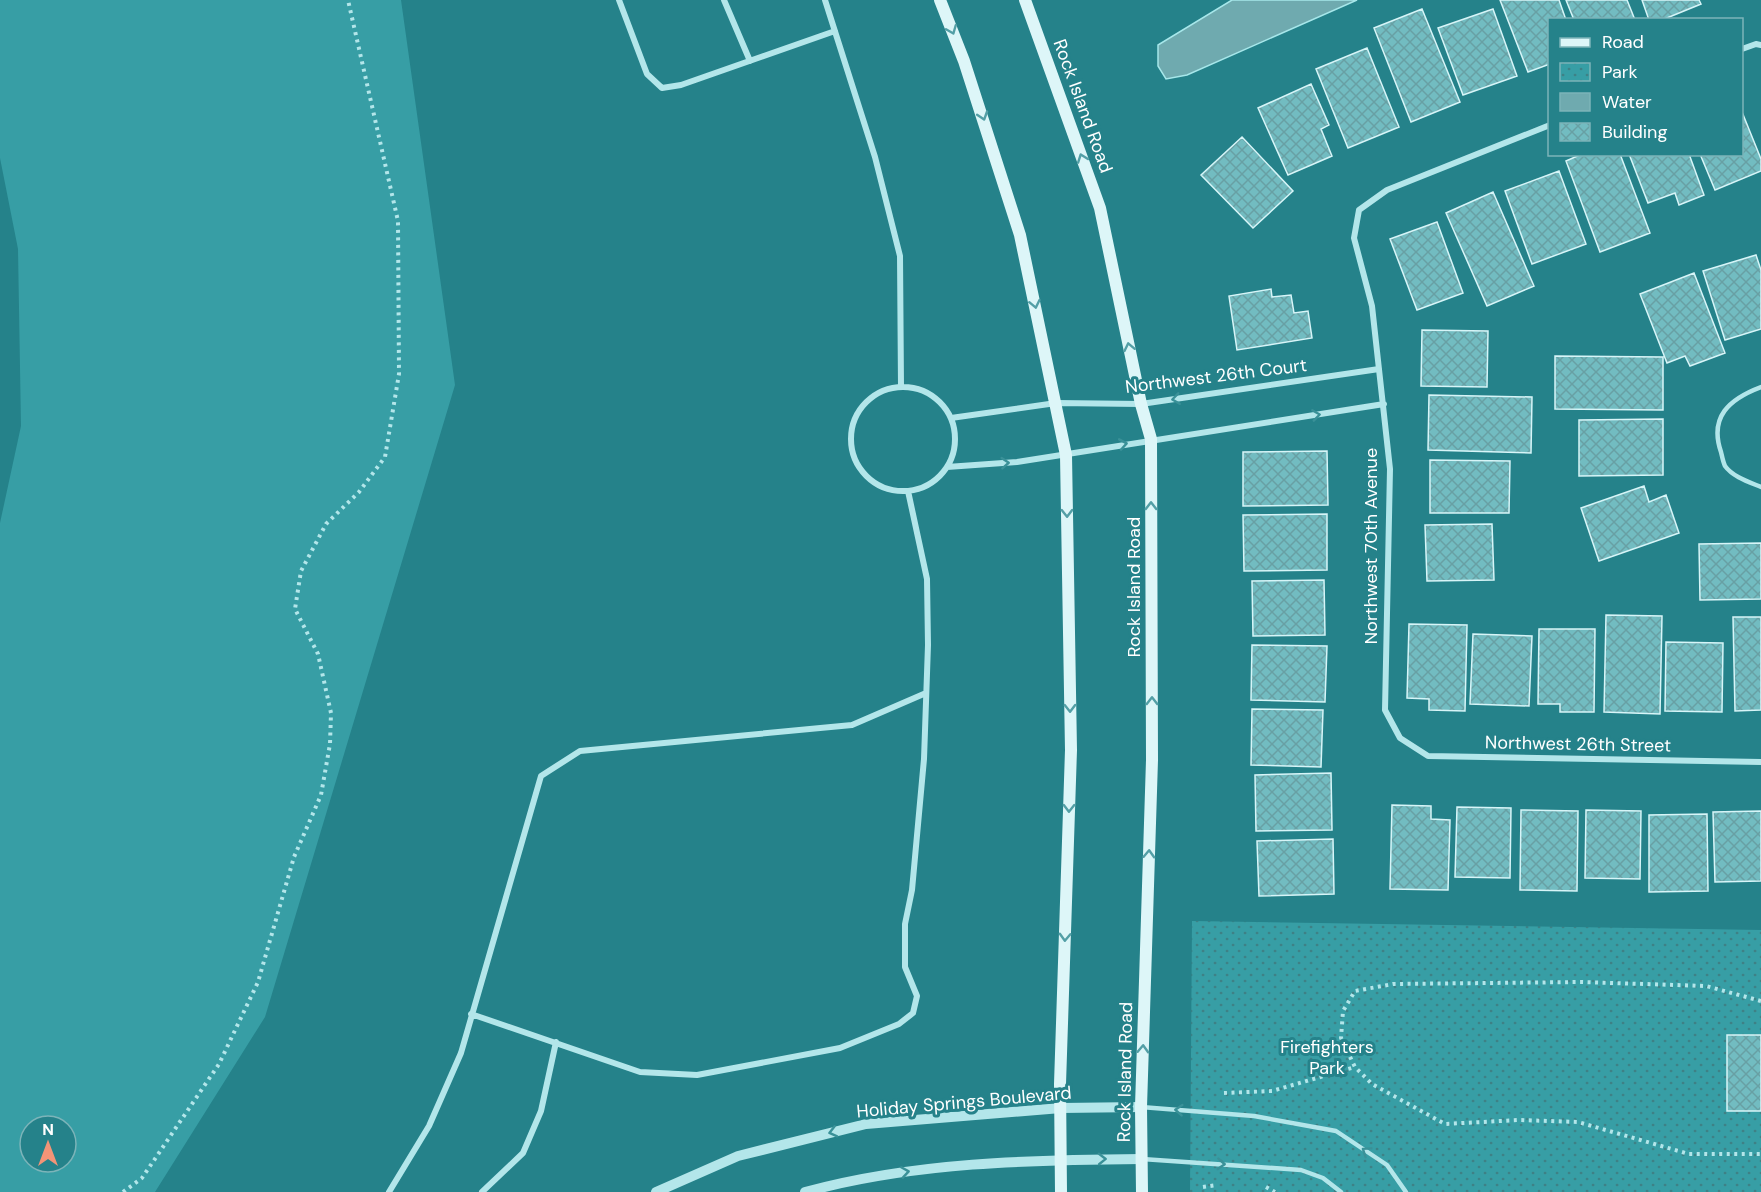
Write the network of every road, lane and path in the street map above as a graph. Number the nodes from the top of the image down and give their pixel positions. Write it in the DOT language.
graph roads {
  1 [pos="348,0"];
  2 [pos="619,0"];
  3 [pos="724,0"];
  4 [pos="825,0"];
  5 [pos="940,0"];
  6 [pos="1025,0"];
  7 [pos="835,31"];
  8 [pos="1761,45"];
  9 [pos="1743,50"];
  10 [pos="750,61"];
  11 [pos="1548,126"];
  12 [pos="1380,369"];
  13 [pos="901,387"];
  14 [pos="1761,387"];
  15 [pos="1056,403"];
  16 [pos="1141,404"];
  17 [pos="1384,404"];
  18 [pos="951,418"];
  19 [pos="1151,439"];
  20 [pos="1066,455"];
  21 [pos="947,467"];
  22 [pos="1761,487"];
  23 [pos="908,491"];
  24 [pos="926,693"];
  25 [pos="1400,738"];
  26 [pos="1761,762"];
  27 [pos="1761,1001"];
  28 [pos="471,1014"];
  29 [pos="556,1042"];
  30 [pos="1355,1066"];
  31 [pos="1218,1093"];
  32 [pos="1141,1107"];
  33 [pos="1061,1108"];
  34 [pos="1761,1154"];
  35 [pos="1142,1159"];
  36 [pos="1062,1160"];
  37 [pos="123,1192"];
  38 [pos="389,1192"];
  39 [pos="482,1192"];
  40 [pos="656,1192"];
  41 [pos="805,1192"];
  42 [pos="1061,1192"];
  43 [pos="1142,1192"];
  44 [pos="1341,1192"];
  45 [pos="1406,1192"];
  1 -- 37 [label="path"];
  2 -- 10 [label="street"];
  3 -- 10 [label="street"];
  4 -- 7 [label="street"];
  5 -- 15 [label="main road, one-way"];
  16 -- 6 [label="main road, Rock Island Road, one-way"];
  7 -- 10 [label="street"];
  7 -- 13 [label="street"];
  8 -- 9 [label="street"];
  11 -- 12 [label="street, Northwest 70th Avenue"];
  12 -- 16 [label="street, Northwest 26th Court, one-way"];
  12 -- 17 [label="street, Northwest 70th Avenue"];
  13 -- 18 [label="street"];
  13 -- 23 [label="street"];
  14 -- 22 [label="lane"];
  15 -- 16 [label="street, Northwest 26th Court"];
  15 -- 18 [label="street, Northwest 26th Court"];
  15 -- 20 [label="main road"];
  16 -- 19 [label="main road, Rock Island Road"];
  19 -- 17 [label="street, one-way"];
  17 -- 25 [label="street, Northwest 70th Avenue"];
  18 -- 21 [label="street"];
  20 -- 19 [label="street, one-way"];
  32 -- 19 [label="main road, Rock Island Road, one-way"];
  21 -- 20 [label="street, one-way"];
  20 -- 33 [label="main road, one-way"];
  21 -- 23 [label="street"];
  23 -- 24 [label="street"];
  24 -- 28 [label="street"];
  24 -- 29 [label="street"];
  25 -- 26 [label="street, Northwest 26th Street"];
  27 -- 30 [label="path"];
  28 -- 29 [label="street"];
  28 -- 38 [label="street"];
  29 -- 39 [label="street"];
  30 -- 31 [label="path"];
  30 -- 34 [label="path"];
  32 -- 33 [label="street, Holiday Springs Boulevard"];
  32 -- 35 [label="main road, Rock Island Road"];
  45 -- 32 [label="lane, one-way"];
  33 -- 36 [label="main road"];
  33 -- 40 [label="street, Holiday Springs Boulevard, one-way"];
  36 -- 35 [label="street, one-way"];
  35 -- 43 [label="main road, Rock Island Road"];
  35 -- 44 [label="lane, one-way"];
  41 -- 36 [label="street, one-way"];
  36 -- 42 [label="main road"];
}
